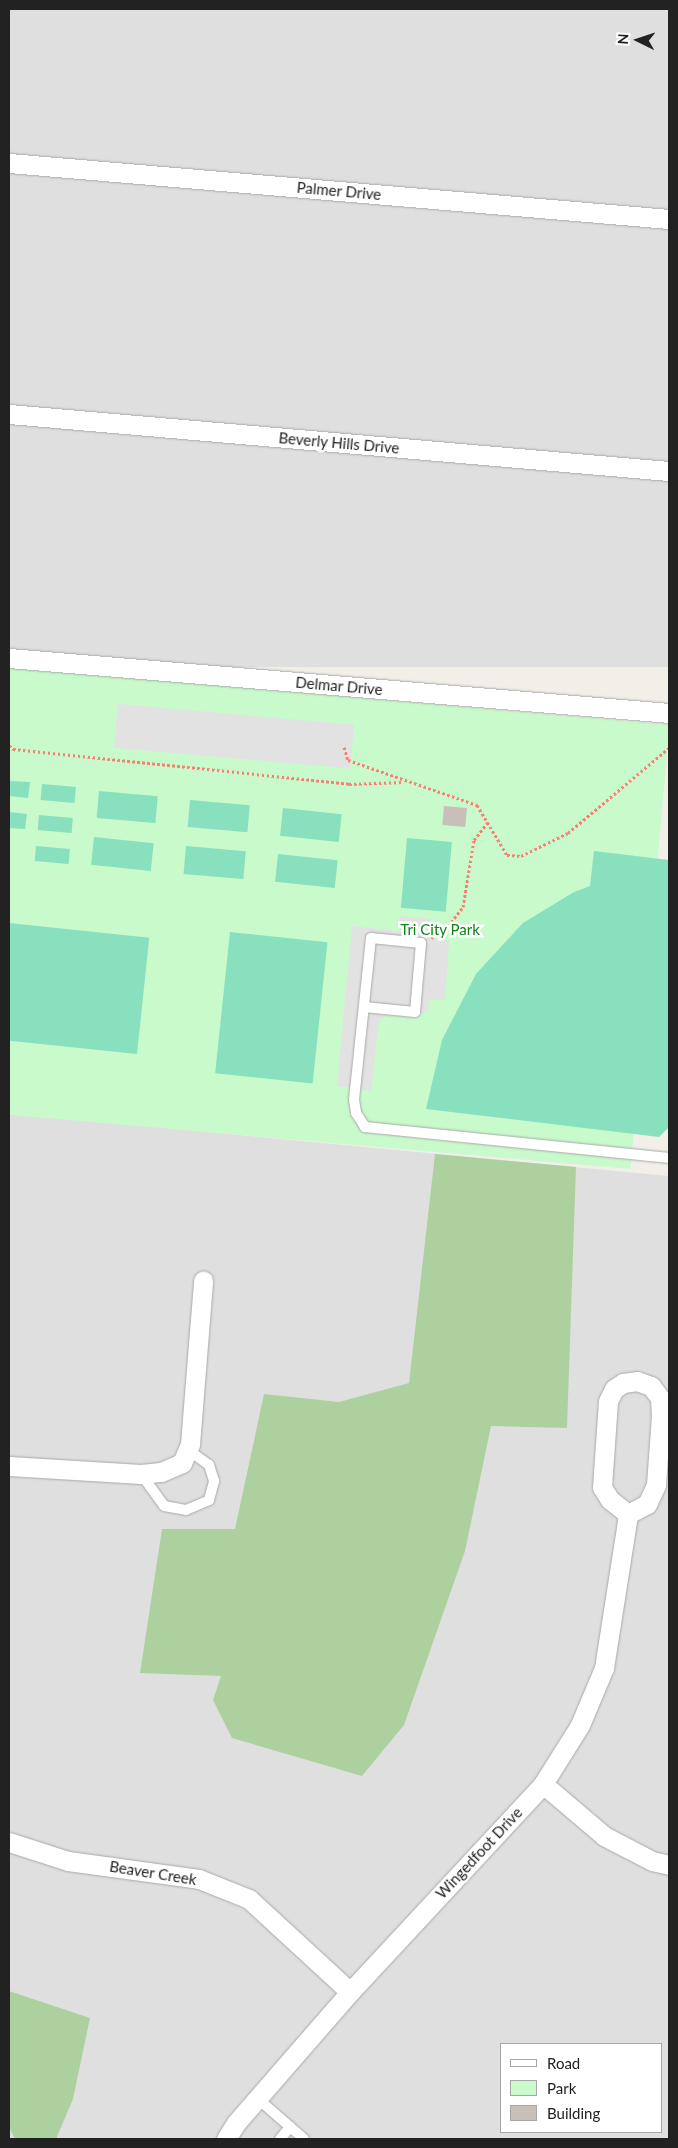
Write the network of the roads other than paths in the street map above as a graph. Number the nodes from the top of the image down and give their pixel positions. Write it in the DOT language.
graph roads {
  1 [pos="9,163"];
  2 [pos="669,219"];
  3 [pos="9,414"];
  4 [pos="669,471"];
  5 [pos="9,658"];
  6 [pos="669,714"];
  7 [pos="364,1007"];
  8 [pos="669,1158"];
  9 [pos="203,1281"];
  10 [pos="188,1450"];
  11 [pos="9,1466"];
  12 [pos="141,1474"];
  13 [pos="628,1514"];
  14 [pos="543,1784"];
  15 [pos="9,1842"];
  16 [pos="669,1866"];
  17 [pos="350,1992"];
  18 [pos="257,2098"];
  19 [pos="290,2126"];
  20 [pos="226,2139"];
  21 [pos="280,2139"];
  22 [pos="304,2139"];
  1 -- 2 [label="street, Palmer Drive"];
  3 -- 4 [label="street, Beverly Hills Drive"];
  5 -- 6 [label="street, Delmar Drive"];
  7 -- 7 [label="lane"];
  7 -- 8 [label="lane"];
  9 -- 10 [label="street"];
  10 -- 12 [label="street"];
  10 -- 12 [label="lane"];
  11 -- 12 [label="street"];
  13 -- 13 [label="street"];
  13 -- 14 [label="street, Wingedfoot Drive"];
  14 -- 16 [label="street"];
  14 -- 17 [label="street, Wingedfoot Drive"];
  15 -- 17 [label="street, Beaver Creek"];
  17 -- 18 [label="street, Wingedfoot Drive"];
  18 -- 19 [label="lane"];
  18 -- 20 [label="street, Wingedfoot Drive"];
  19 -- 21 [label="lane"];
  19 -- 22 [label="lane"];
}
